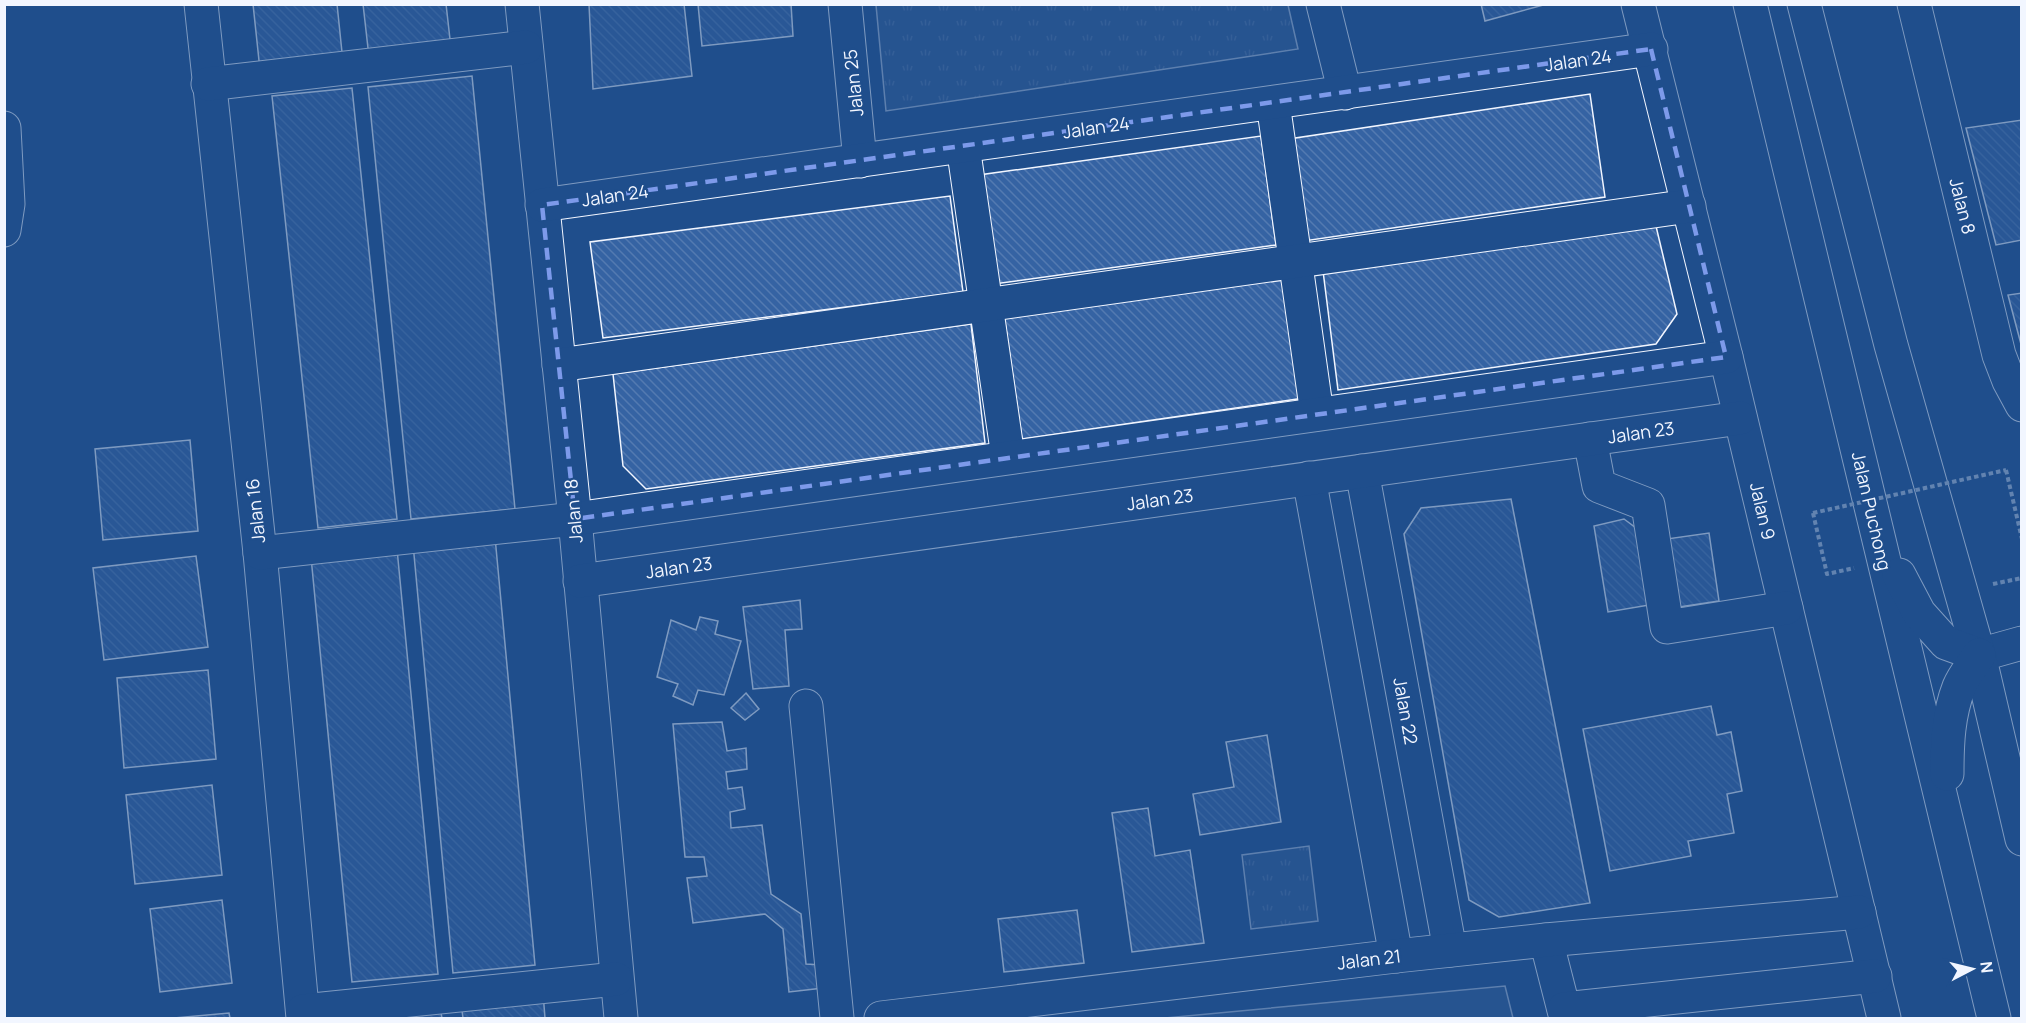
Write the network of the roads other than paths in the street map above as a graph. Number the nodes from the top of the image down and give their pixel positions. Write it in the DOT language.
graph roads {
  1 [pos="201,4"];
  2 [pos="522,4"];
  3 [pos="845,4"];
  4 [pos="1323,4"];
  5 [pos="1638,4"];
  6 [pos="1750,4"];
  7 [pos="1804,4"];
  8 [pos="1914,4"];
  9 [pos="526,46"];
  10 [pos="1650,49"];
  11 [pos="208,84"];
  12 [pos="1345,93"];
  13 [pos="1273,102"];
  14 [pos="4,128"];
  15 [pos="963,146"];
  16 [pos="860,161"];
  17 [pos="542,206"];
  18 [pos="1689,206"];
  19 [pos="4,230"];
  20 [pos="1296,261"];
  21 [pos="986,305"];
  22 [pos="1726,357"];
  23 [pos="559,365"];
  24 [pos="2022,405"];
  25 [pos="1317,414"];
  26 [pos="1740,418"];
  27 [pos="1590,439"];
  28 [pos="1008,458"];
  29 [pos="1362,471"];
  30 [pos="1309,478"];
  31 [pos="574,519"];
  32 [pos="1882,551"];
  33 [pos="260,553"];
  34 [pos="579,581"];
  35 [pos="1786,608"];
  36 [pos="2018,646"];
  37 [pos="1979,655"];
  38 [pos="806,706"];
  39 [pos="1948,824"];
  40 [pos="2022,839"];
  41 [pos="1859,912"];
  42 [pos="1546,940"];
  43 [pos="1450,950"];
  44 [pos="1396,956"];
  45 [pos="1875,976"];
  46 [pos="616,979"];
  47 [pos="1565,1014"];
  48 [pos="303,1015"];
  49 [pos="945,1015"];
  50 [pos="621,1018"];
  51 [pos="837,1018"];
  52 [pos="881,1018"];
  53 [pos="1884,1018"];
  54 [pos="1994,1018"];
  1 -- 11 [label="street, Jalan 16"];
  2 -- 9 [label="street, Jalan 18"];
  3 -- 16 [label="street, Jalan 25"];
  4 -- 12 [label="street"];
  5 -- 10 [label="street, Jalan 9"];
  6 -- 32 [label="street, Jalan Puchong"];
  7 -- 37 [label="street"];
  8 -- 24 [label="street, Jalan 8"];
  9 -- 11 [label="street"];
  9 -- 17 [label="street, Jalan 18"];
  10 -- 12 [label="street, Jalan 24"];
  10 -- 18 [label="street, Jalan 9"];
  11 -- 33 [label="street, Jalan 16"];
  12 -- 13 [label="street, Jalan 24"];
  13 -- 15 [label="street, Jalan 24"];
  13 -- 20 [label="street"];
  14 -- 19 [label="street"];
  15 -- 16 [label="street, Jalan 24"];
  15 -- 21 [label="street"];
  16 -- 17 [label="street, Jalan 24"];
  17 -- 23 [label="street, Jalan 18"];
  18 -- 20 [label="street"];
  18 -- 22 [label="street, Jalan 9"];
  20 -- 21 [label="street"];
  20 -- 25 [label="street"];
  21 -- 23 [label="street"];
  21 -- 28 [label="street"];
  22 -- 25 [label="street"];
  22 -- 26 [label="street, Jalan 9"];
  23 -- 31 [label="street, Jalan 18"];
  25 -- 28 [label="street"];
  26 -- 27 [label="street, Jalan 23"];
  26 -- 35 [label="street, Jalan 9"];
  27 -- 29 [label="street, Jalan 23"];
  27 -- 35 [label="street"];
  28 -- 31 [label="street"];
  29 -- 30 [label="street, Jalan 23"];
  29 -- 43 [label="street, Jalan 22"];
  30 -- 34 [label="street, Jalan 23"];
  30 -- 44 [label="street"];
  31 -- 33 [label="street"];
  31 -- 34 [label="street, Jalan 18"];
  32 -- 37 [label="street"];
  32 -- 39 [label="street, Jalan Puchong"];
  33 -- 48 [label="street, Jalan 16"];
  34 -- 46 [label="street, Jalan 18"];
  35 -- 41 [label="street, Jalan 9"];
  36 -- 37 [label="street"];
  37 -- 39 [label="street"];
  37 -- 40 [label="street"];
  38 -- 51 [label="street"];
  39 -- 54 [label="street, Jalan Puchong"];
  41 -- 42 [label="street, Jalan 21"];
  41 -- 45 [label="street, Jalan 9"];
  42 -- 43 [label="street, Jalan 21"];
  42 -- 47 [label="street"];
  43 -- 44 [label="street, Jalan 21"];
  44 -- 49 [label="street, Jalan 21"];
  45 -- 47 [label="street"];
  45 -- 53 [label="street, Jalan 9"];
  46 -- 48 [label="street"];
  46 -- 50 [label="street, Jalan 18"];
  49 -- 52 [label="street, Jalan 21"];
}
